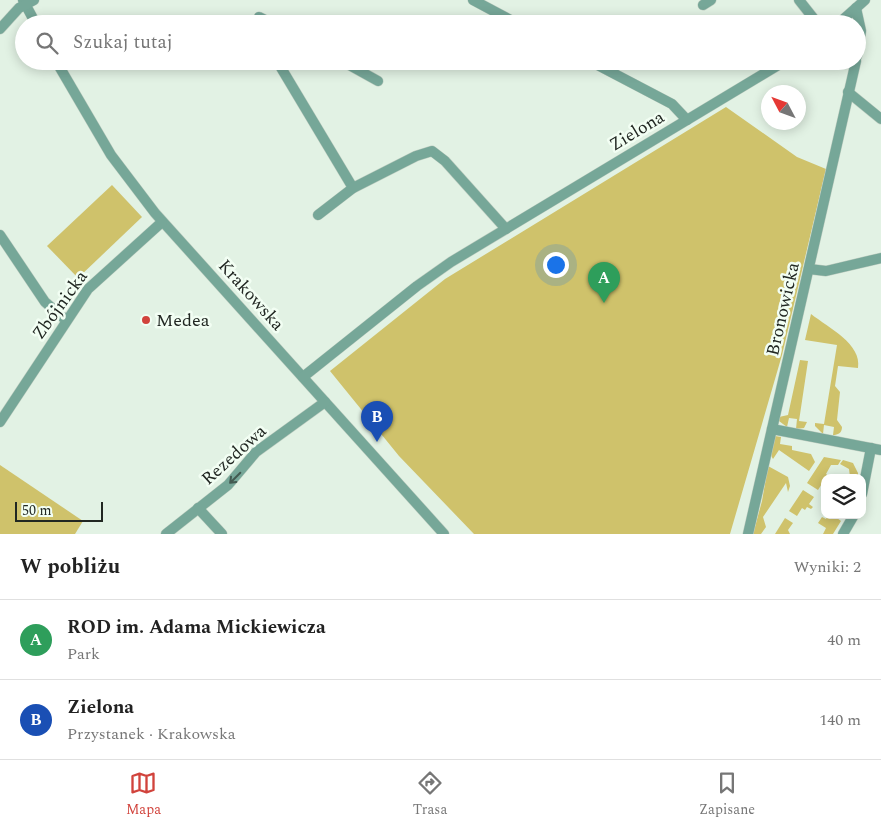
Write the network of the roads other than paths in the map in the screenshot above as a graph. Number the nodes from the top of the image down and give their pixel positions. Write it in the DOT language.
graph roads {
  1 [pos="473,0"];
  2 [pos="799,0"];
  3 [pos="865,0"];
  4 [pos="28,1"];
  5 [pos="856,8"];
  6 [pos="33,15"];
  7 [pos="501,15"];
  8 [pos="811,15"];
  9 [pos="848,15"];
  10 [pos="858,15"];
  11 [pos="0,29"];
  12 [pos="61,70"];
  13 [pos="283,70"];
  14 [pos="359,70"];
  15 [pos="607,70"];
  16 [pos="770,70"];
  17 [pos="854,70"];
  18 [pos="378,80"];
  19 [pos="848,92"];
  20 [pos="881,119"];
  21 [pos="687,120"];
  22 [pos="353,188"];
  23 [pos="318,215"];
  24 [pos="162,222"];
  25 [pos="506,229"];
  26 [pos="0,235"];
  27 [pos="881,258"];
  28 [pos="809,269"];
  29 [pos="66,320"];
  30 [pos="303,377"];
  31 [pos="325,402"];
  32 [pos="0,422"];
  33 [pos="772,428"];
  34 [pos="876,449"];
  35 [pos="866,481"];
  36 [pos="198,508"];
  37 [pos="852,519"];
  38 [pos="166,534"];
  39 [pos="222,534"];
  40 [pos="444,534"];
  41 [pos="748,534"];
  42 [pos="843,534"];
  1 -- 7 [label="street"];
  2 -- 8 [label="street"];
  3 -- 5 [label="street"];
  4 -- 6 [label="street"];
  4 -- 11 [label="street"];
  5 -- 9 [label="street"];
  5 -- 10 [label="street"];
  12 -- 24 [label="street, Krakowska"];
  13 -- 22 [label="street"];
  14 -- 18 [label="street"];
  15 -- 21 [label="street"];
  16 -- 21 [label="street, Zielona"];
  17 -- 19 [label="street, Bronowicka"];
  19 -- 20 [label="street"];
  19 -- 28 [label="street, Bronowicka"];
  21 -- 25 [label="street, Zielona"];
  22 -- 23 [label="street"];
  22 -- 25 [label="street"];
  24 -- 29 [label="street, Zbójnicka"];
  24 -- 30 [label="street, Krakowska"];
  25 -- 30 [label="street, Zielona"];
  26 -- 29 [label="street"];
  27 -- 28 [label="street"];
  28 -- 33 [label="street, Bronowicka"];
  29 -- 32 [label="street, Zbójnicka"];
  30 -- 31 [label="street, Krakowska"];
  31 -- 36 [label="street, Rezedowa, one-way"];
  31 -- 40 [label="street, Krakowska"];
  33 -- 34 [label="street"];
  33 -- 41 [label="street, Bronowicka"];
  34 -- 35 [label="street"];
  36 -- 38 [label="street, Rezedowa"];
  36 -- 39 [label="street"];
  37 -- 42 [label="street"];
}
